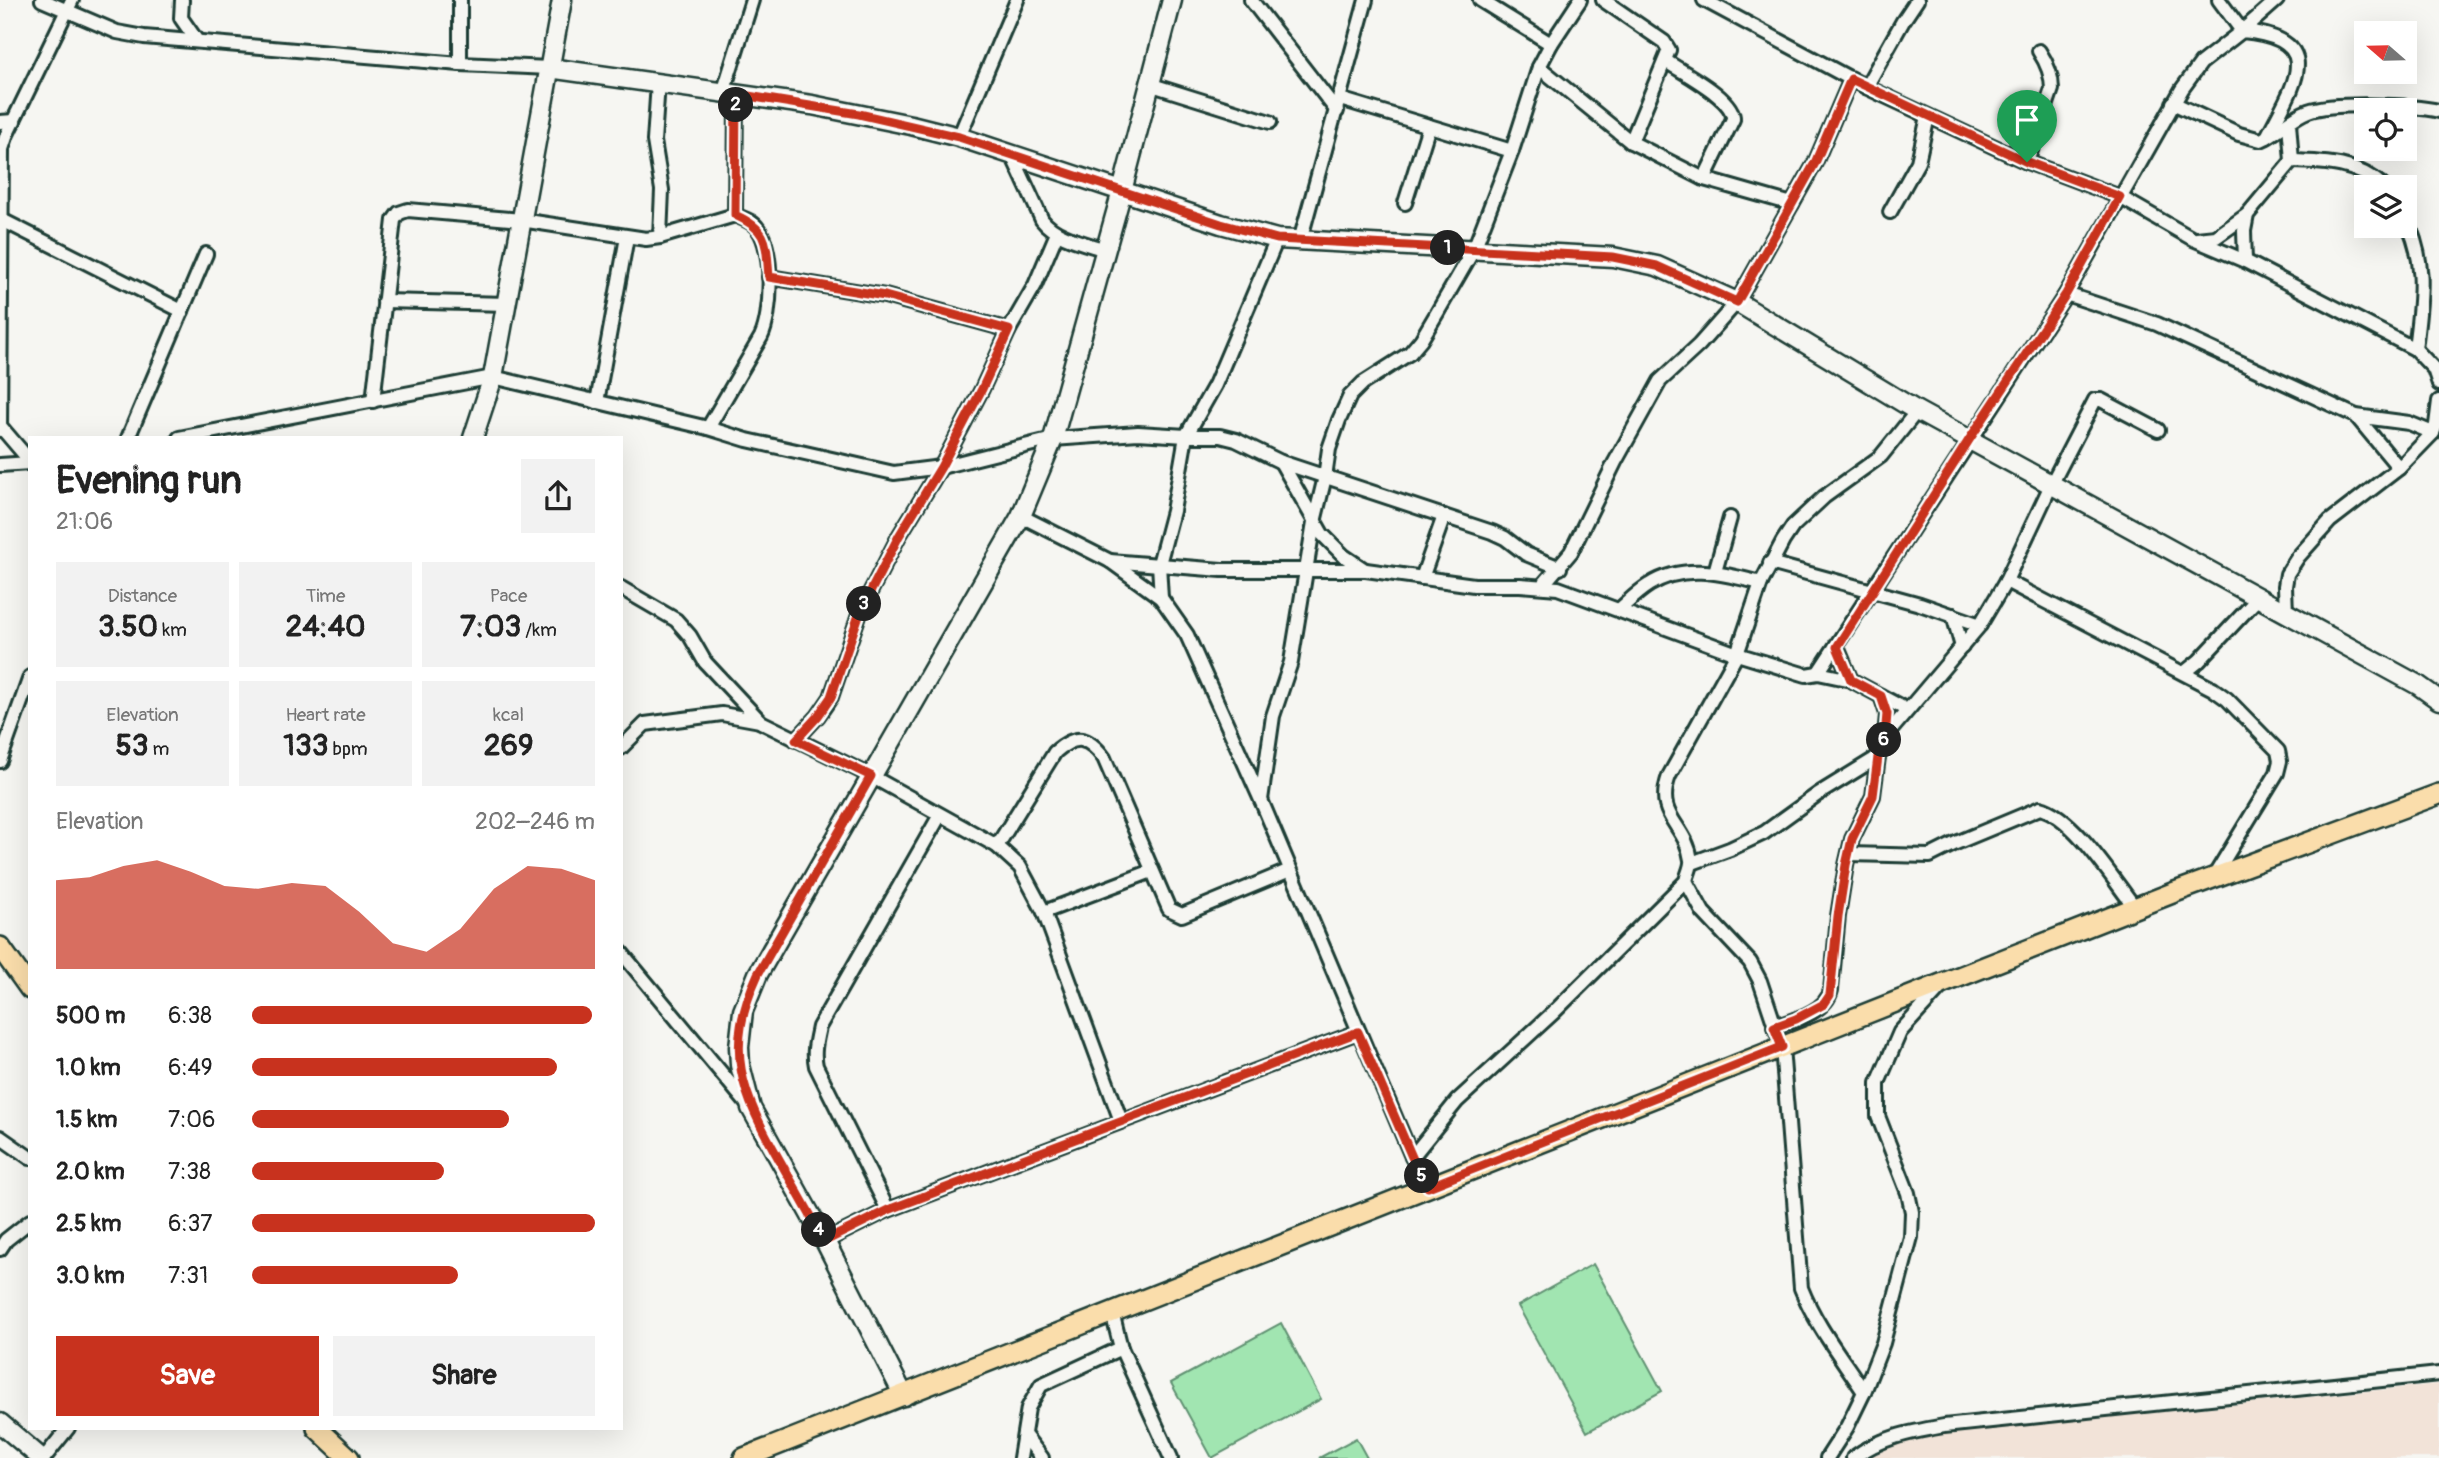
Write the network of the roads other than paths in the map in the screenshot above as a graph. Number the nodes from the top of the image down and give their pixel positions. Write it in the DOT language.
graph roads {
  1 [pos="42,0"];
  2 [pos="182,0"];
  3 [pos="460,0"];
  4 [pos="562,0"];
  5 [pos="1017,0"];
  6 [pos="1172,0"];
  7 [pos="1251,0"];
  8 [pos="1366,0"];
  9 [pos="1480,0"];
  10 [pos="1580,0"];
  11 [pos="1603,0"];
  12 [pos="1704,0"];
  13 [pos="1917,0"];
  14 [pos="2219,0"];
  15 [pos="2277,0"];
  16 [pos="751,1"];
  17 [pos="70,5"];
  18 [pos="2242,31"];
  19 [pos="197,41"];
  20 [pos="1551,44"];
  21 [pos="2039,51"];
  22 [pos="1666,61"];
  23 [pos="460,64"];
  24 [pos="1539,67"];
  25 [pos="549,68"];
  26 [pos="1851,79"];
  27 [pos="658,83"];
  28 [pos="1149,84"];
  29 [pos="1866,87"];
  30 [pos="730,93"];
  31 [pos="2174,103"];
  32 [pos="1339,105"];
  33 [pos="2439,111"];
  34 [pos="1928,116"];
  35 [pos="14,121"];
  36 [pos="0,122"];
  37 [pos="1270,122"];
  38 [pos="2289,123"];
  39 [pos="1429,126"];
  40 [pos="959,137"];
  41 [pos="2267,137"];
  42 [pos="1631,142"];
  43 [pos="1512,151"];
  44 [pos="1012,155"];
  45 [pos="2292,161"];
  46 [pos="2027,162"];
  47 [pos="2370,175"];
  48 [pos="1703,179"];
  49 [pos="1122,191"];
  50 [pos="2120,197"];
  51 [pos="1405,203"];
  52 [pos="1792,204"];
  53 [pos="1890,212"];
  54 [pos="735,215"];
  55 [pos="2247,215"];
  56 [pos="2,220"];
  57 [pos="521,220"];
  58 [pos="1057,233"];
  59 [pos="627,237"];
  60 [pos="660,237"];
  61 [pos="2415,238"];
  62 [pos="1277,239"];
  63 [pos="2193,239"];
  64 [pos="1300,241"];
  65 [pos="1474,249"];
  66 [pos="1106,250"];
  67 [pos="206,254"];
  68 [pos="2245,261"];
  69 [pos="769,277"];
  70 [pos="2066,294"];
  71 [pos="384,301"];
  72 [pos="1737,302"];
  73 [pos="508,304"];
  74 [pos="181,311"];
  75 [pos="1009,330"];
  76 [pos="2415,349"];
  77 [pos="493,377"];
  78 [pos="2439,384"];
  79 [pos="373,401"];
  80 [pos="2439,401"];
  81 [pos="597,402"];
  82 [pos="1917,411"];
  83 [pos="2356,416"];
  84 [pos="708,428"];
  85 [pos="2436,428"];
  86 [pos="1,429"];
  87 [pos="2158,430"];
  88 [pos="129,436"];
  89 [pos="189,436"];
  90 [pos="474,436"];
  91 [pos="1186,436"];
  92 [pos="1053,439"];
  93 [pos="1969,440"];
  94 [pos="28,460"];
  95 [pos="28,462"];
  96 [pos="1281,462"];
  97 [pos="0,465"];
  98 [pos="941,467"];
  99 [pos="2399,468"];
  100 [pos="1325,477"];
  101 [pos="2051,485"];
  102 [pos="1021,516"];
  103 [pos="1444,516"];
  104 [pos="1730,518"];
  105 [pos="1314,522"];
  106 [pos="1110,561"];
  107 [pos="1770,563"];
  108 [pos="1159,564"];
  109 [pos="1560,568"];
  110 [pos="1366,570"];
  111 [pos="1304,571"];
  112 [pos="1715,572"];
  113 [pos="1422,578"];
  114 [pos="2006,581"];
  115 [pos="1761,583"];
  116 [pos="1542,586"];
  117 [pos="623,589"];
  118 [pos="1872,590"];
  119 [pos="1161,598"];
  120 [pos="2258,598"];
  121 [pos="1620,609"];
  122 [pos="2286,613"];
  123 [pos="1953,615"];
  124 [pos="1980,625"];
  125 [pos="1837,647"];
  126 [pos="1962,647"];
  127 [pos="1737,654"];
  128 [pos="1818,673"];
  129 [pos="2184,673"];
  130 [pos="1851,680"];
  131 [pos="28,683"];
  132 [pos="1881,696"];
  133 [pos="2439,700"];
  134 [pos="1907,710"];
  135 [pos="761,722"];
  136 [pos="1885,737"];
  137 [pos="796,740"];
  138 [pos="623,746"];
  139 [pos="1878,757"];
  140 [pos="0,761"];
  141 [pos="871,776"];
  142 [pos="2439,794"];
  143 [pos="1261,800"];
  144 [pos="940,815"];
  145 [pos="996,846"];
  146 [pos="1849,854"];
  147 [pos="1692,863"];
  148 [pos="1290,870"];
  149 [pos="1152,871"];
  150 [pos="2213,878"];
  151 [pos="1686,881"];
  152 [pos="2136,909"];
  153 [pos="1044,912"];
  154 [pos="0,947"];
  155 [pos="623,954"];
  156 [pos="1946,982"];
  157 [pos="28,986"];
  158 [pos="1774,1027"];
  159 [pos="1358,1032"];
  160 [pos="1782,1047"];
  161 [pos="751,1108"];
  162 [pos="1121,1121"];
  163 [pos="0,1137"];
  164 [pos="28,1154"];
  165 [pos="1412,1157"];
  166 [pos="1428,1187"];
  167 [pos="888,1210"];
  168 [pos="28,1222"];
  169 [pos="825,1241"];
  170 [pos="2,1242"];
  171 [pos="1112,1312"];
  172 [pos="1121,1348"];
  173 [pos="2439,1374"];
  174 [pos="1864,1392"];
  175 [pos="904,1396"];
  176 [pos="0,1423"];
  177 [pos="66,1430"];
  178 [pos="319,1430"];
  179 [pos="1025,1436"];
  180 [pos="43,1458"];
  181 [pos="349,1458"];
  182 [pos="744,1458"];
  183 [pos="1020,1458"];
  184 [pos="1042,1458"];
  185 [pos="1171,1458"];
  186 [pos="1827,1458"];
  187 [pos="1853,1458"];
  1 -- 17 [label="street"];
  2 -- 19 [label="street"];
  3 -- 23 [label="street"];
  4 -- 25 [label="street"];
  5 -- 40 [label="street"];
  6 -- 28 [label="street"];
  7 -- 32 [label="street"];
  8 -- 32 [label="street"];
  9 -- 20 [label="street"];
  10 -- 20 [label="street"];
  11 -- 22 [label="street"];
  12 -- 26 [label="street"];
  13 -- 29 [label="street"];
  14 -- 18 [label="street"];
  15 -- 18 [label="street"];
  16 -- 30 [label="street"];
  17 -- 19 [label="street"];
  17 -- 35 [label="street"];
  18 -- 31 [label="street"];
  18 -- 41 [label="street"];
  19 -- 23 [label="street"];
  20 -- 24 [label="street"];
  21 -- 46 [label="street"];
  22 -- 42 [label="street"];
  22 -- 48 [label="street"];
  23 -- 25 [label="street"];
  24 -- 42 [label="street"];
  24 -- 43 [label="street"];
  25 -- 27 [label="street"];
  25 -- 57 [label="street"];
  26 -- 29 [label="street"];
  26 -- 52 [label="street"];
  27 -- 30 [label="street"];
  27 -- 60 [label="street"];
  28 -- 37 [label="street"];
  28 -- 49 [label="street"];
  29 -- 34 [label="street"];
  30 -- 40 [label="street"];
  30 -- 54 [label="street"];
  31 -- 41 [label="street"];
  31 -- 50 [label="street"];
  32 -- 39 [label="street"];
  32 -- 64 [label="street"];
  33 -- 38 [label="street"];
  34 -- 46 [label="street"];
  34 -- 53 [label="street"];
  35 -- 36 [label="street"];
  35 -- 56 [label="street"];
  38 -- 41 [label="street"];
  38 -- 45 [label="street"];
  39 -- 43 [label="street"];
  39 -- 51 [label="street"];
  40 -- 44 [label="street"];
  42 -- 48 [label="street"];
  43 -- 65 [label="street"];
  44 -- 49 [label="street"];
  44 -- 58 [label="street"];
  45 -- 47 [label="street"];
  45 -- 55 [label="street"];
  46 -- 50 [label="street"];
  48 -- 52 [label="street"];
  49 -- 62 [label="street"];
  49 -- 66 [label="street"];
  50 -- 63 [label="street"];
  50 -- 70 [label="street"];
  52 -- 72 [label="street"];
  54 -- 60 [label="street"];
  54 -- 69 [label="street"];
  55 -- 63 [label="street"];
  55 -- 68 [label="street"];
  56 -- 74 [label="street"];
  56 -- 86 [label="street"];
  57 -- 59 [label="street"];
  57 -- 71 [label="street"];
  57 -- 73 [label="street"];
  58 -- 66 [label="street"];
  58 -- 75 [label="street"];
  59 -- 60 [label="street"];
  59 -- 81 [label="street"];
  61 -- 76 [label="street"];
  62 -- 64 [label="street"];
  62 -- 91 [label="street"];
  63 -- 68 [label="street"];
  64 -- 65 [label="street"];
  65 -- 72 [label="street"];
  65 -- 100 [label="street"];
  66 -- 92 [label="street"];
  67 -- 74 [label="street"];
  68 -- 76 [label="street"];
  69 -- 75 [label="street"];
  69 -- 84 [label="street"];
  70 -- 83 [label="street"];
  70 -- 93 [label="street"];
  71 -- 73 [label="street"];
  71 -- 79 [label="street"];
  72 -- 82 [label="street"];
  72 -- 109 [label="street"];
  73 -- 77 [label="street"];
  74 -- 88 [label="street"];
  75 -- 98 [label="street"];
  76 -- 78 [label="street"];
  77 -- 79 [label="street"];
  77 -- 81 [label="street"];
  77 -- 90 [label="street"];
  79 -- 89 [label="street"];
  80 -- 85 [label="street"];
  81 -- 84 [label="street"];
  82 -- 93 [label="street"];
  82 -- 107 [label="street"];
  83 -- 85 [label="street"];
  83 -- 99 [label="street"];
  84 -- 98 [label="street"];
  85 -- 99 [label="street"];
  86 -- 94 [label="street"];
  87 -- 101 [label="street"];
  91 -- 92 [label="street"];
  91 -- 96 [label="street"];
  91 -- 108 [label="street"];
  92 -- 98 [label="street"];
  92 -- 102 [label="street"];
  93 -- 101 [label="street"];
  93 -- 118 [label="street"];
  95 -- 97 [label="street"];
  96 -- 100 [label="street"];
  96 -- 105 [label="street"];
  98 -- 137 [label="street"];
  99 -- 122 [label="street"];
  100 -- 103 [label="street"];
  100 -- 105 [label="street"];
  101 -- 114 [label="street"];
  101 -- 120 [label="street"];
  102 -- 106 [label="street"];
  102 -- 141 [label="street"];
  103 -- 109 [label="street"];
  103 -- 113 [label="street"];
  104 -- 112 [label="street"];
  105 -- 110 [label="street"];
  105 -- 111 [label="street"];
  106 -- 108 [label="street"];
  106 -- 119 [label="street"];
  107 -- 115 [label="street"];
  107 -- 118 [label="street"];
  108 -- 111 [label="street"];
  108 -- 119 [label="street"];
  109 -- 116 [label="street"];
  110 -- 111 [label="street"];
  110 -- 113 [label="street"];
  111 -- 143 [label="street"];
  112 -- 115 [label="street"];
  112 -- 121 [label="street"];
  113 -- 116 [label="street"];
  114 -- 124 [label="street"];
  114 -- 129 [label="street"];
  115 -- 127 [label="street"];
  116 -- 121 [label="street"];
  117 -- 135 [label="street"];
  118 -- 123 [label="street"];
  118 -- 125 [label="street"];
  119 -- 143 [label="street"];
  120 -- 122 [label="street"];
  120 -- 129 [label="street"];
  121 -- 127 [label="street"];
  122 -- 133 [label="street"];
  123 -- 124 [label="street"];
  123 -- 126 [label="street"];
  124 -- 126 [label="street"];
  125 -- 128 [label="street"];
  125 -- 130 [label="street"];
  126 -- 134 [label="street"];
  127 -- 128 [label="street"];
  127 -- 147 [label="street"];
  128 -- 130 [label="street"];
  129 -- 150 [label="street"];
  130 -- 132 [label="street"];
  131 -- 140 [label="street"];
  132 -- 134 [label="street"];
  132 -- 136 [label="street"];
  134 -- 136 [label="street"];
  135 -- 137 [label="street"];
  135 -- 138 [label="street"];
  136 -- 139 [label="street"];
  137 -- 141 [label="street"];
  139 -- 146 [label="street"];
  139 -- 147 [label="street"];
  141 -- 144 [label="street"];
  141 -- 161 [label="street"];
  142 -- 150 [label="main road"];
  143 -- 148 [label="street"];
  144 -- 145 [label="street"];
  144 -- 167 [label="street"];
  145 -- 149 [label="street"];
  145 -- 153 [label="street"];
  146 -- 152 [label="street"];
  146 -- 158 [label="street"];
  147 -- 151 [label="street"];
  148 -- 149 [label="street"];
  148 -- 159 [label="street"];
  149 -- 153 [label="street"];
  150 -- 152 [label="main road"];
  151 -- 158 [label="street"];
  151 -- 165 [label="street"];
  152 -- 156 [label="main road"];
  153 -- 162 [label="street"];
  154 -- 157 [label="main road"];
  155 -- 161 [label="street"];
  156 -- 160 [label="main road"];
  156 -- 174 [label="street"];
  158 -- 160 [label="street"];
  159 -- 162 [label="street"];
  159 -- 165 [label="street"];
  160 -- 166 [label="main road"];
  160 -- 174 [label="street"];
  161 -- 169 [label="street"];
  162 -- 167 [label="street"];
  163 -- 164 [label="street"];
  165 -- 166 [label="street"];
  166 -- 171 [label="main road"];
  167 -- 169 [label="street"];
  168 -- 170 [label="street"];
  169 -- 175 [label="street"];
  171 -- 172 [label="street"];
  171 -- 175 [label="main road"];
  172 -- 179 [label="street"];
  172 -- 185 [label="street"];
  173 -- 187 [label="street"];
  174 -- 186 [label="street"];
  175 -- 182 [label="main road"];
  176 -- 180 [label="street"];
  177 -- 180 [label="street"];
  178 -- 181 [label="main road"];
  179 -- 183 [label="street"];
  179 -- 184 [label="street"];
}
